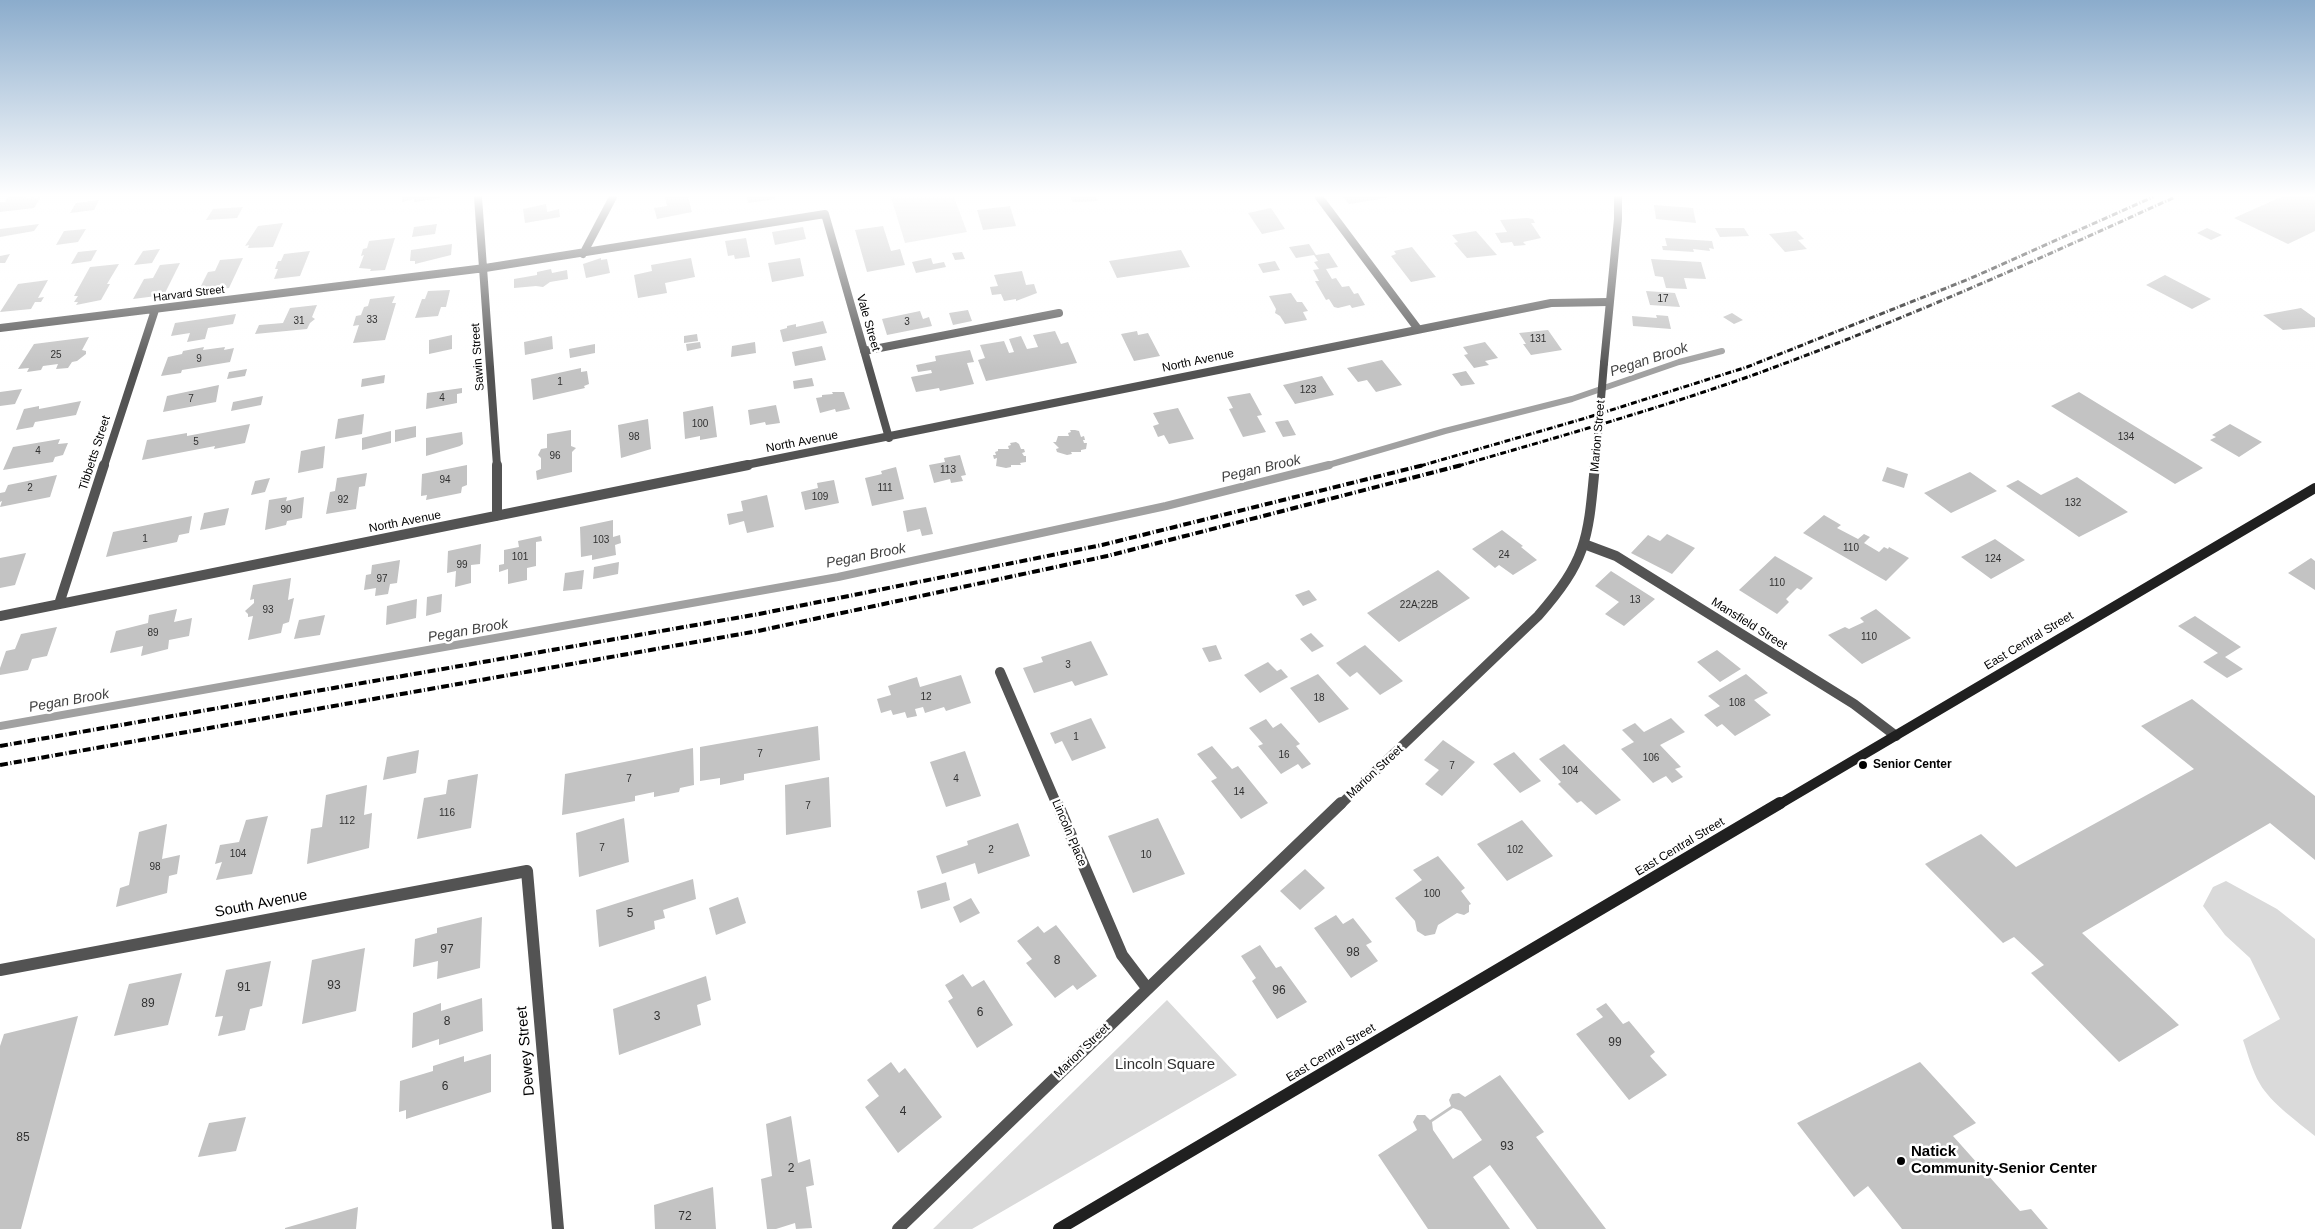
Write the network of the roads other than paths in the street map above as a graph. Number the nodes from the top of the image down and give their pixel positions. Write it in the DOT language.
graph roads {
  1 [pos="484,254"];
  2 [pos="582,254"];
  3 [pos="836,254"];
  4 [pos="1361,254"];
  5 [pos="1614,254"];
  6 [pos="485,268"];
  7 [pos="1609,302"];
  8 [pos="155,310"];
  9 [pos="1059,313"];
  10 [pos="0,328"];
  11 [pos="1418,329"];
  12 [pos="864,351"];
  13 [pos="889,438"];
  14 [pos="2315,488"];
  15 [pos="497,516"];
  16 [pos="1584,544"];
  17 [pos="59,604"];
  18 [pos="0,616"];
  19 [pos="1000,672"];
  20 [pos="1896,736"];
  21 [pos="527,871"];
  22 [pos="0,970"];
  23 [pos="1147,988"];
  24 [pos="558,1229"];
  25 [pos="898,1229"];
  26 [pos="1059,1229"];
  1 -- 6 [label="street, Sawin Street"];
  2 -- 6 [label="street, Harvard Street"];
  3 -- 12 [label="street, Vale Street"];
  4 -- 11 [label="street"];
  5 -- 7 [label="street, Marion Street"];
  6 -- 8 [label="street, Harvard Street"];
  6 -- 15 [label="street, Sawin Street"];
  7 -- 11 [label="street, North Avenue"];
  7 -- 16 [label="street, Marion Street, bridge"];
  8 -- 10 [label="street, Harvard Street"];
  8 -- 17 [label="street, Tibbetts Street"];
  9 -- 12 [label="street"];
  11 -- 13 [label="street, North Avenue"];
  12 -- 13 [label="street, Vale Street"];
  13 -- 15 [label="street, North Avenue"];
  14 -- 20 [label="main road, East Central Street"];
  15 -- 17 [label="street, North Avenue"];
  16 -- 20 [label="street, Mansfield Street"];
  16 -- 23 [label="street, Marion Street"];
  17 -- 18 [label="street, North Avenue"];
  19 -- 23 [label="street, Lincoln Place"];
  20 -- 26 [label="main road, East Central Street"];
  21 -- 22 [label="street, South Avenue"];
  21 -- 24 [label="street, Dewey Street"];
  23 -- 25 [label="street, Marion Street"];
}
